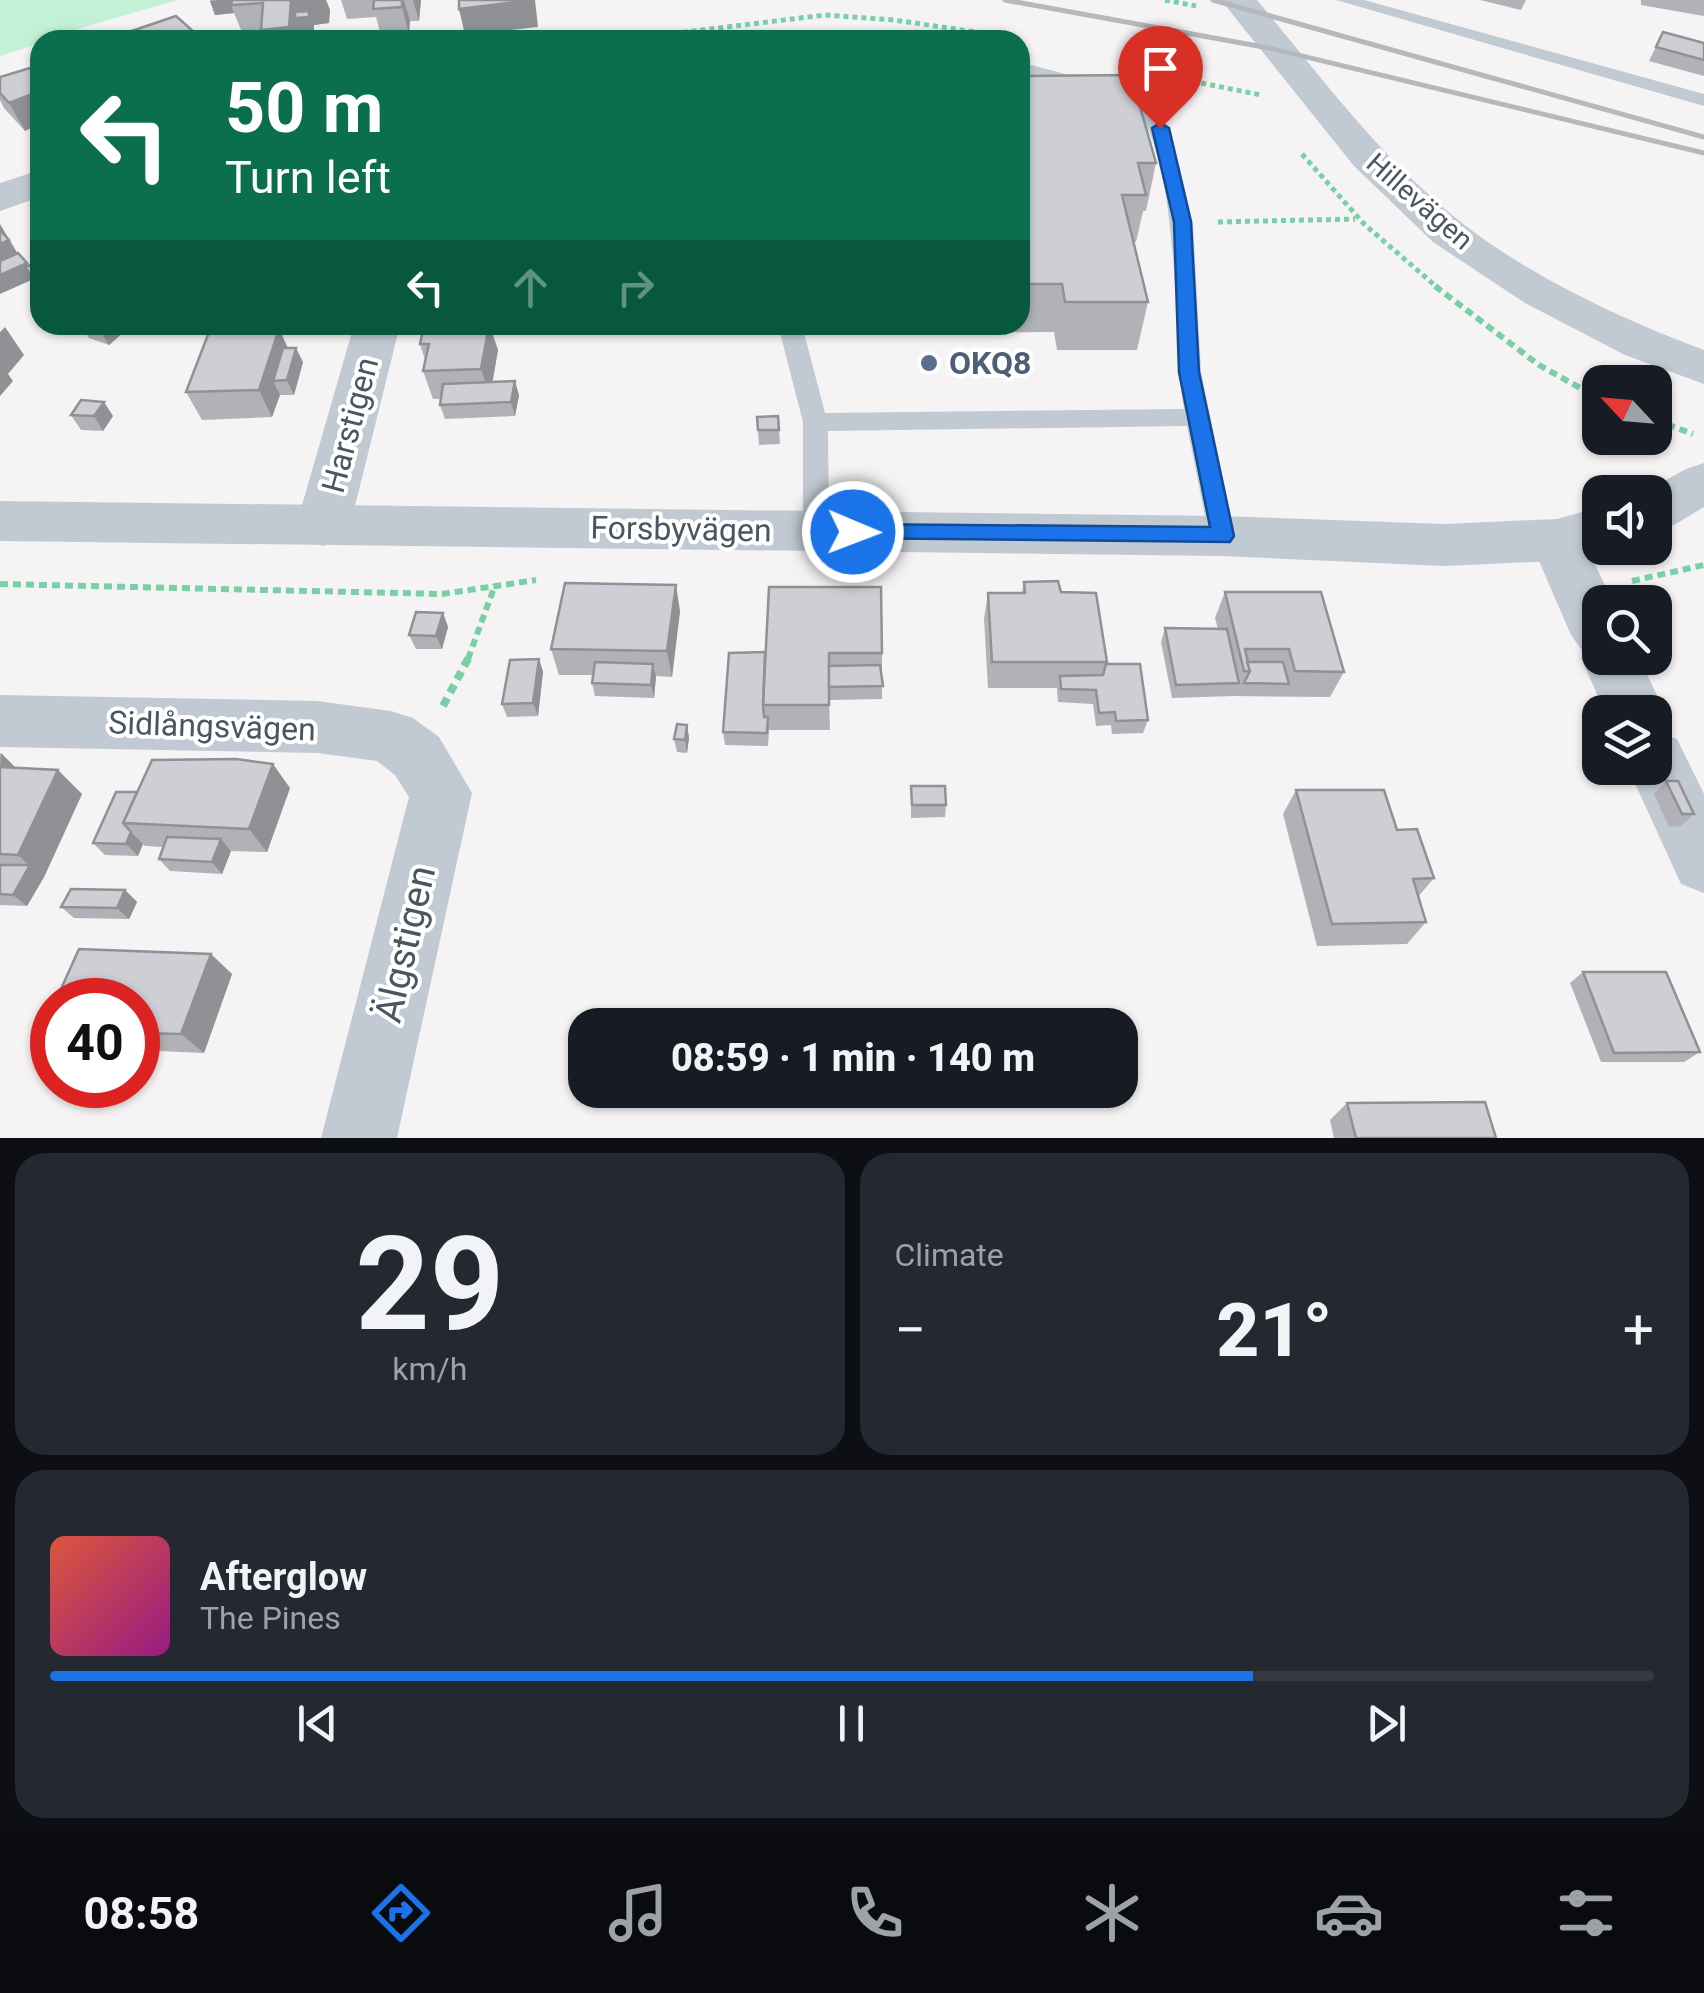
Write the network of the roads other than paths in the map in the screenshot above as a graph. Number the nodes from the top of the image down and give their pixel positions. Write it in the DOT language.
graph roads {
  1 [pos="1238,0"];
  2 [pos="1344,0"];
  3 [pos="1030,71"];
  4 [pos="1704,100"];
  5 [pos="30,186"];
  6 [pos="0,198"];
  7 [pos="374,335"];
  8 [pos="793,335"];
  9 [pos="1704,368"];
  10 [pos="1199,417"];
  11 [pos="815,422"];
  12 [pos="1704,482"];
  13 [pos="1672,501"];
  14 [pos="0,521"];
  15 [pos="324,526"];
  16 [pos="816,532"];
  17 [pos="1578,534"];
  18 [pos="1222,536"];
  19 [pos="1586,585"];
  20 [pos="0,721"];
  21 [pos="417,756"];
  22 [pos="1668,785"];
  23 [pos="1704,862"];
  24 [pos="359,1138"];
  1 -- 9 [label="street, Hillevägen"];
  2 -- 4 [label="lane"];
  3 -- 10 [label="lane"];
  5 -- 6 [label="street"];
  7 -- 15 [label="street, Harstigen"];
  8 -- 11 [label="lane"];
  10 -- 11 [label="lane"];
  10 -- 18 [label="lane"];
  11 -- 16 [label="lane"];
  12 -- 13 [label="street"];
  14 -- 15 [label="street, Forsbyvägen"];
  15 -- 16 [label="street, Forsbyvägen"];
  16 -- 18 [label="street, Forsbyvägen"];
  17 -- 18 [label="street, Forsbyvägen"];
  17 -- 19 [label="street"];
  20 -- 21 [label="street, Sidlångsvägen"];
  21 -- 24 [label="street, Älgstigen"];
  22 -- 23 [label="street"];
}
